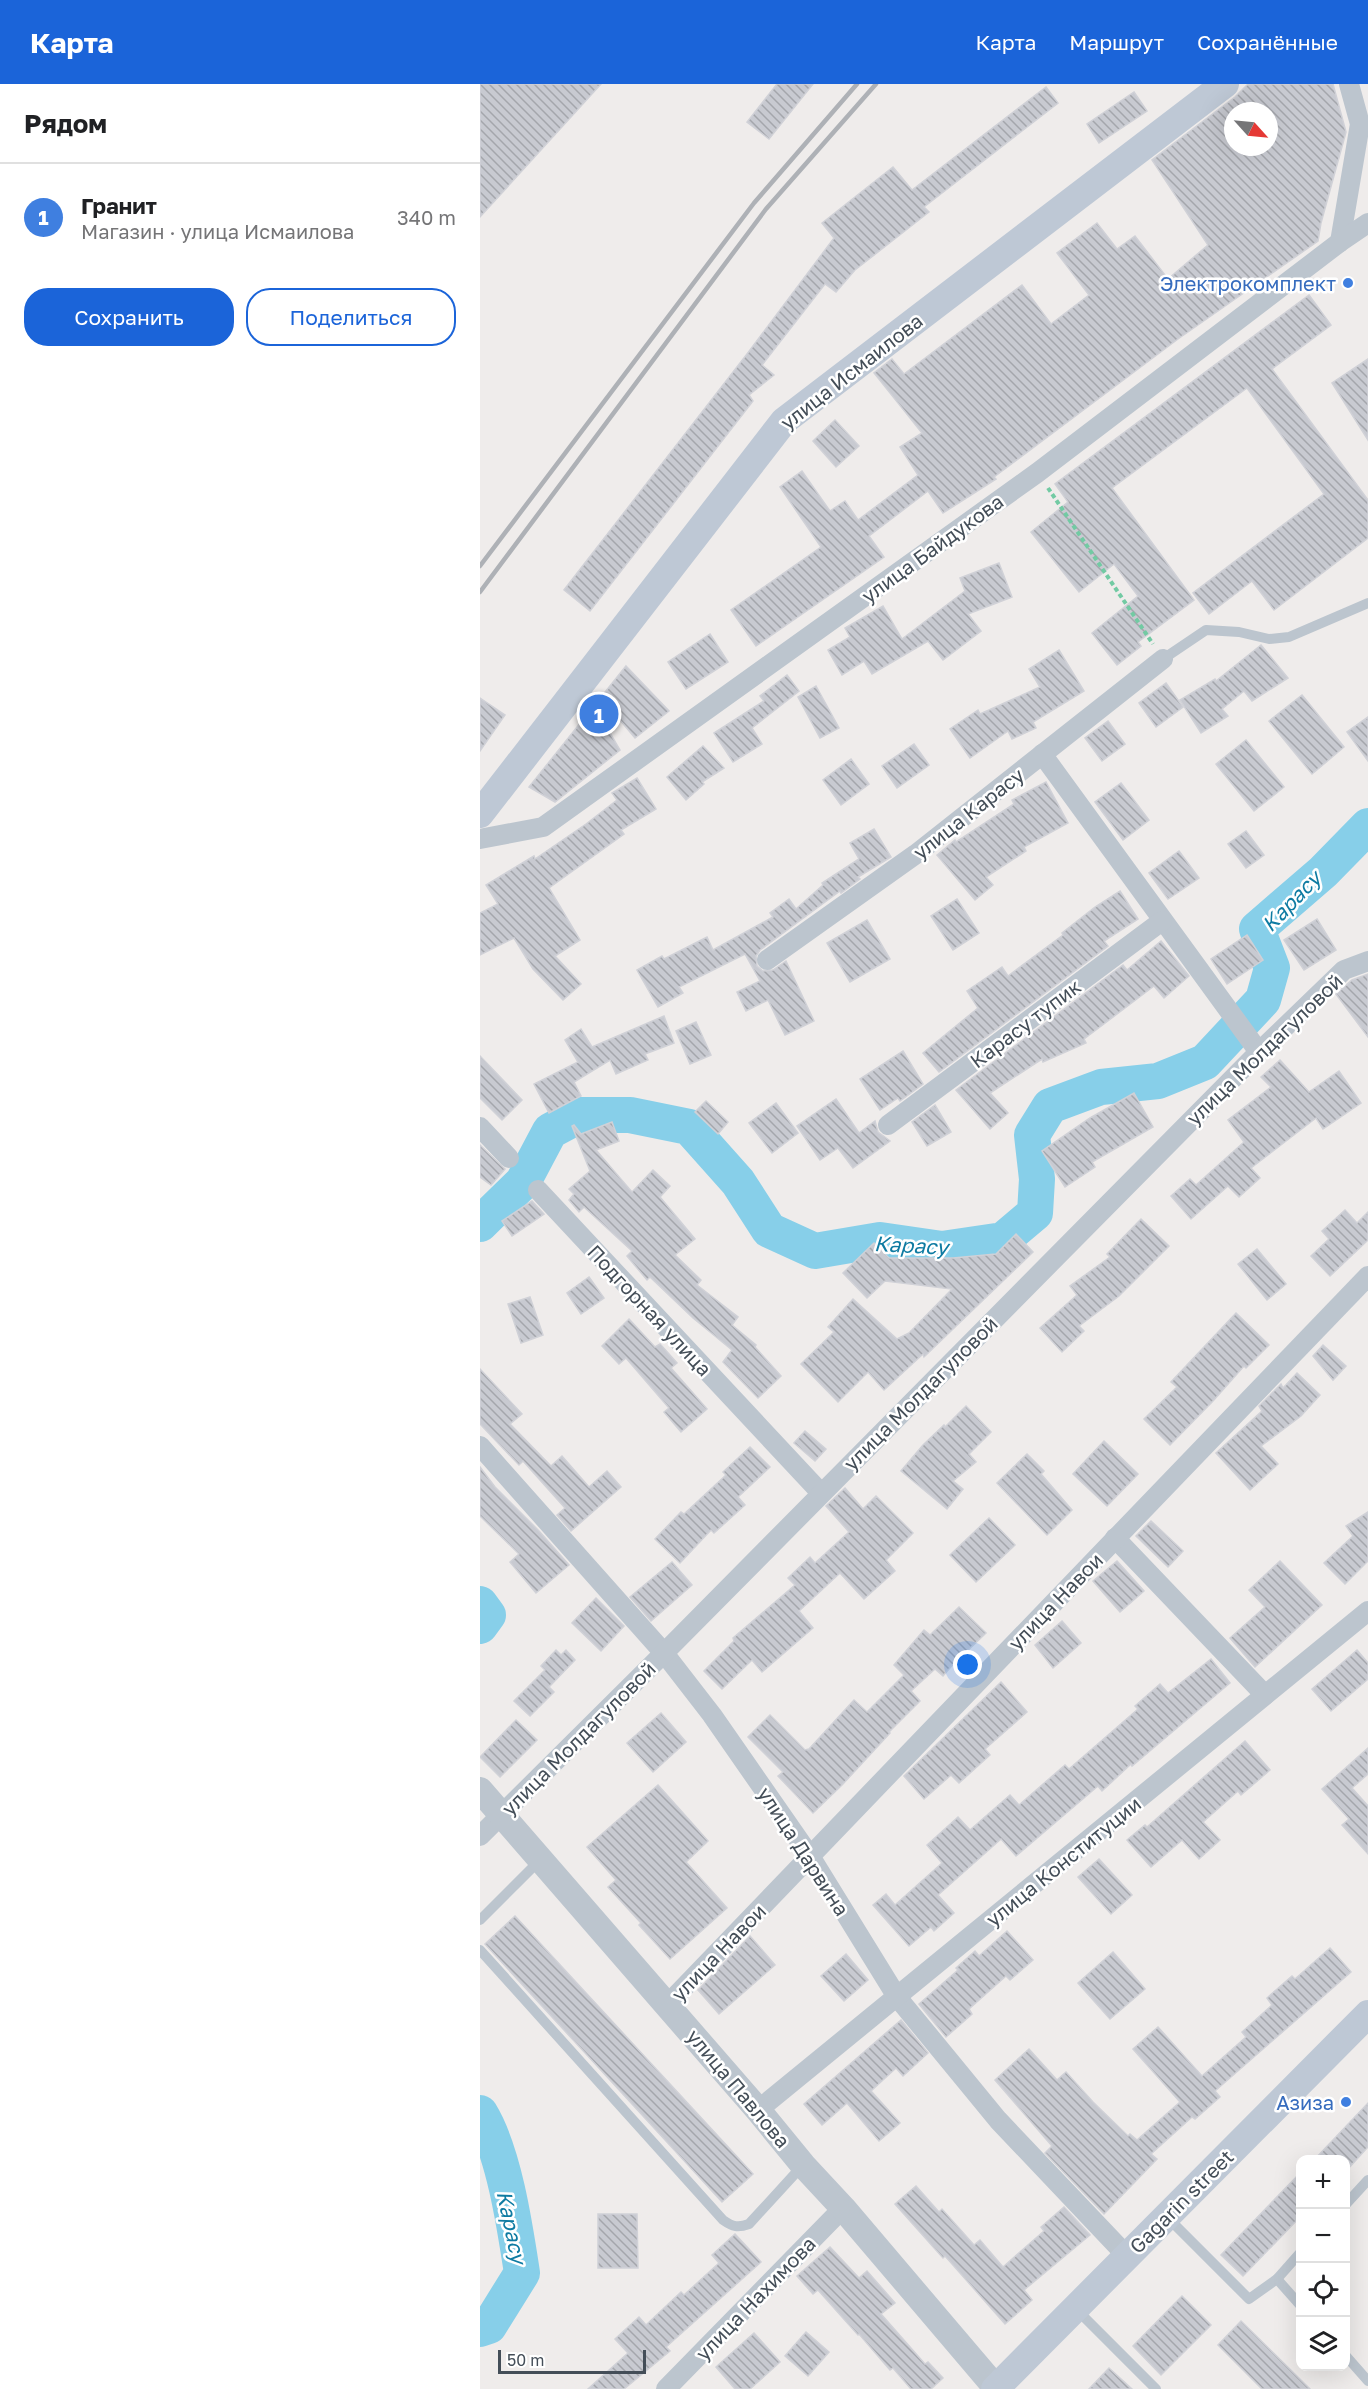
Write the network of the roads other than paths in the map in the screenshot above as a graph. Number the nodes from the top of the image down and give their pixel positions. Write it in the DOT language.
graph roads {
  1 [pos="1225,84"];
  2 [pos="1349,84"];
  3 [pos="1368,223"];
  4 [pos="1340,242"];
  5 [pos="1368,603"];
  6 [pos="1163,659"];
  7 [pos="1042,754"];
  8 [pos="480,814"];
  9 [pos="480,839"];
  10 [pos="1162,921"];
  11 [pos="767,960"];
  12 [pos="1368,961"];
  13 [pos="1258,1052"];
  14 [pos="888,1125"];
  15 [pos="480,1128"];
  16 [pos="509,1158"];
  17 [pos="538,1190"];
  18 [pos="1368,1276"];
  19 [pos="480,1446"];
  20 [pos="821,1493"];
  21 [pos="1115,1538"];
  22 [pos="1368,1611"];
  23 [pos="664,1653"];
  24 [pos="1265,1695"];
  25 [pos="480,1790"];
  26 [pos="502,1814"];
  27 [pos="480,1836"];
  28 [pos="810,1856"];
  29 [pos="541,1858"];
  30 [pos="480,1920"];
  31 [pos="480,1950"];
  32 [pos="897,1997"];
  33 [pos="668,2005"];
  34 [pos="1368,2014"];
  35 [pos="758,2109"];
  36 [pos="803,2165"];
  37 [pos="1368,2180"];
  38 [pos="1350,2200"];
  39 [pos="843,2208"];
  40 [pos="1167,2216"];
  41 [pos="1126,2255"];
  42 [pos="1296,2258"];
  43 [pos="1277,2279"];
  44 [pos="1296,2300"];
  45 [pos="1076,2309"];
  46 [pos="1350,2361"];
  47 [pos="1368,2381"];
  48 [pos="666,2389"];
  49 [pos="995,2389"];
  50 [pos="1156,2389"];
  1 -- 8 [label="main road, улица Исмаилова"];
  2 -- 4 [label="street"];
  3 -- 4 [label="street, улица Байдукова"];
  4 -- 9 [label="street, улица Байдукова"];
  5 -- 6 [label="lane"];
  6 -- 7 [label="street, улица Карасу"];
  7 -- 10 [label="street"];
  7 -- 11 [label="street, улица Карасу"];
  10 -- 13 [label="street"];
  10 -- 14 [label="street, Карасу тупик"];
  12 -- 13 [label="street, улица Молдагуловой"];
  13 -- 20 [label="street, улица Молдагуловой"];
  15 -- 16 [label="street"];
  17 -- 20 [label="street, Подгорная улица"];
  18 -- 21 [label="street, улица Навои"];
  19 -- 23 [label="street, улица Дарвина"];
  20 -- 23 [label="street, улица Молдагуловой"];
  21 -- 24 [label="street"];
  21 -- 28 [label="street, улица Навои"];
  22 -- 24 [label="street, улица Конституции"];
  23 -- 26 [label="street, улица Молдагуловой"];
  23 -- 28 [label="street, улица Дарвина"];
  24 -- 32 [label="street, улица Конституции"];
  25 -- 26 [label="street, улица Павлова"];
  26 -- 27 [label="street, улица Молдагуловой"];
  26 -- 29 [label="street, улица Павлова"];
  28 -- 32 [label="street, улица Дарвина"];
  28 -- 33 [label="street, улица Навои"];
  29 -- 30 [label="lane"];
  29 -- 33 [label="street, улица Павлова"];
  31 -- 36 [label="lane"];
  32 -- 35 [label="street, улица Конституции"];
  32 -- 41 [label="street, улица Дарвина"];
  33 -- 35 [label="street, улица Павлова"];
  34 -- 40 [label="main road, Gagarin street"];
  35 -- 36 [label="street, улица Павлова"];
  36 -- 39 [label="street, улица Павлова"];
  37 -- 38 [label="lane"];
  39 -- 48 [label="street, улица Нахимова"];
  39 -- 49 [label="street, улица Павлова"];
  40 -- 41 [label="main road, Gagarin street"];
  40 -- 43 [label="lane"];
  41 -- 45 [label="main road, Gagarin street"];
  42 -- 43 [label="lane"];
  43 -- 44 [label="lane"];
  45 -- 49 [label="main road, Gagarin street"];
  45 -- 50 [label="lane"];
  46 -- 47 [label="lane"];
}
